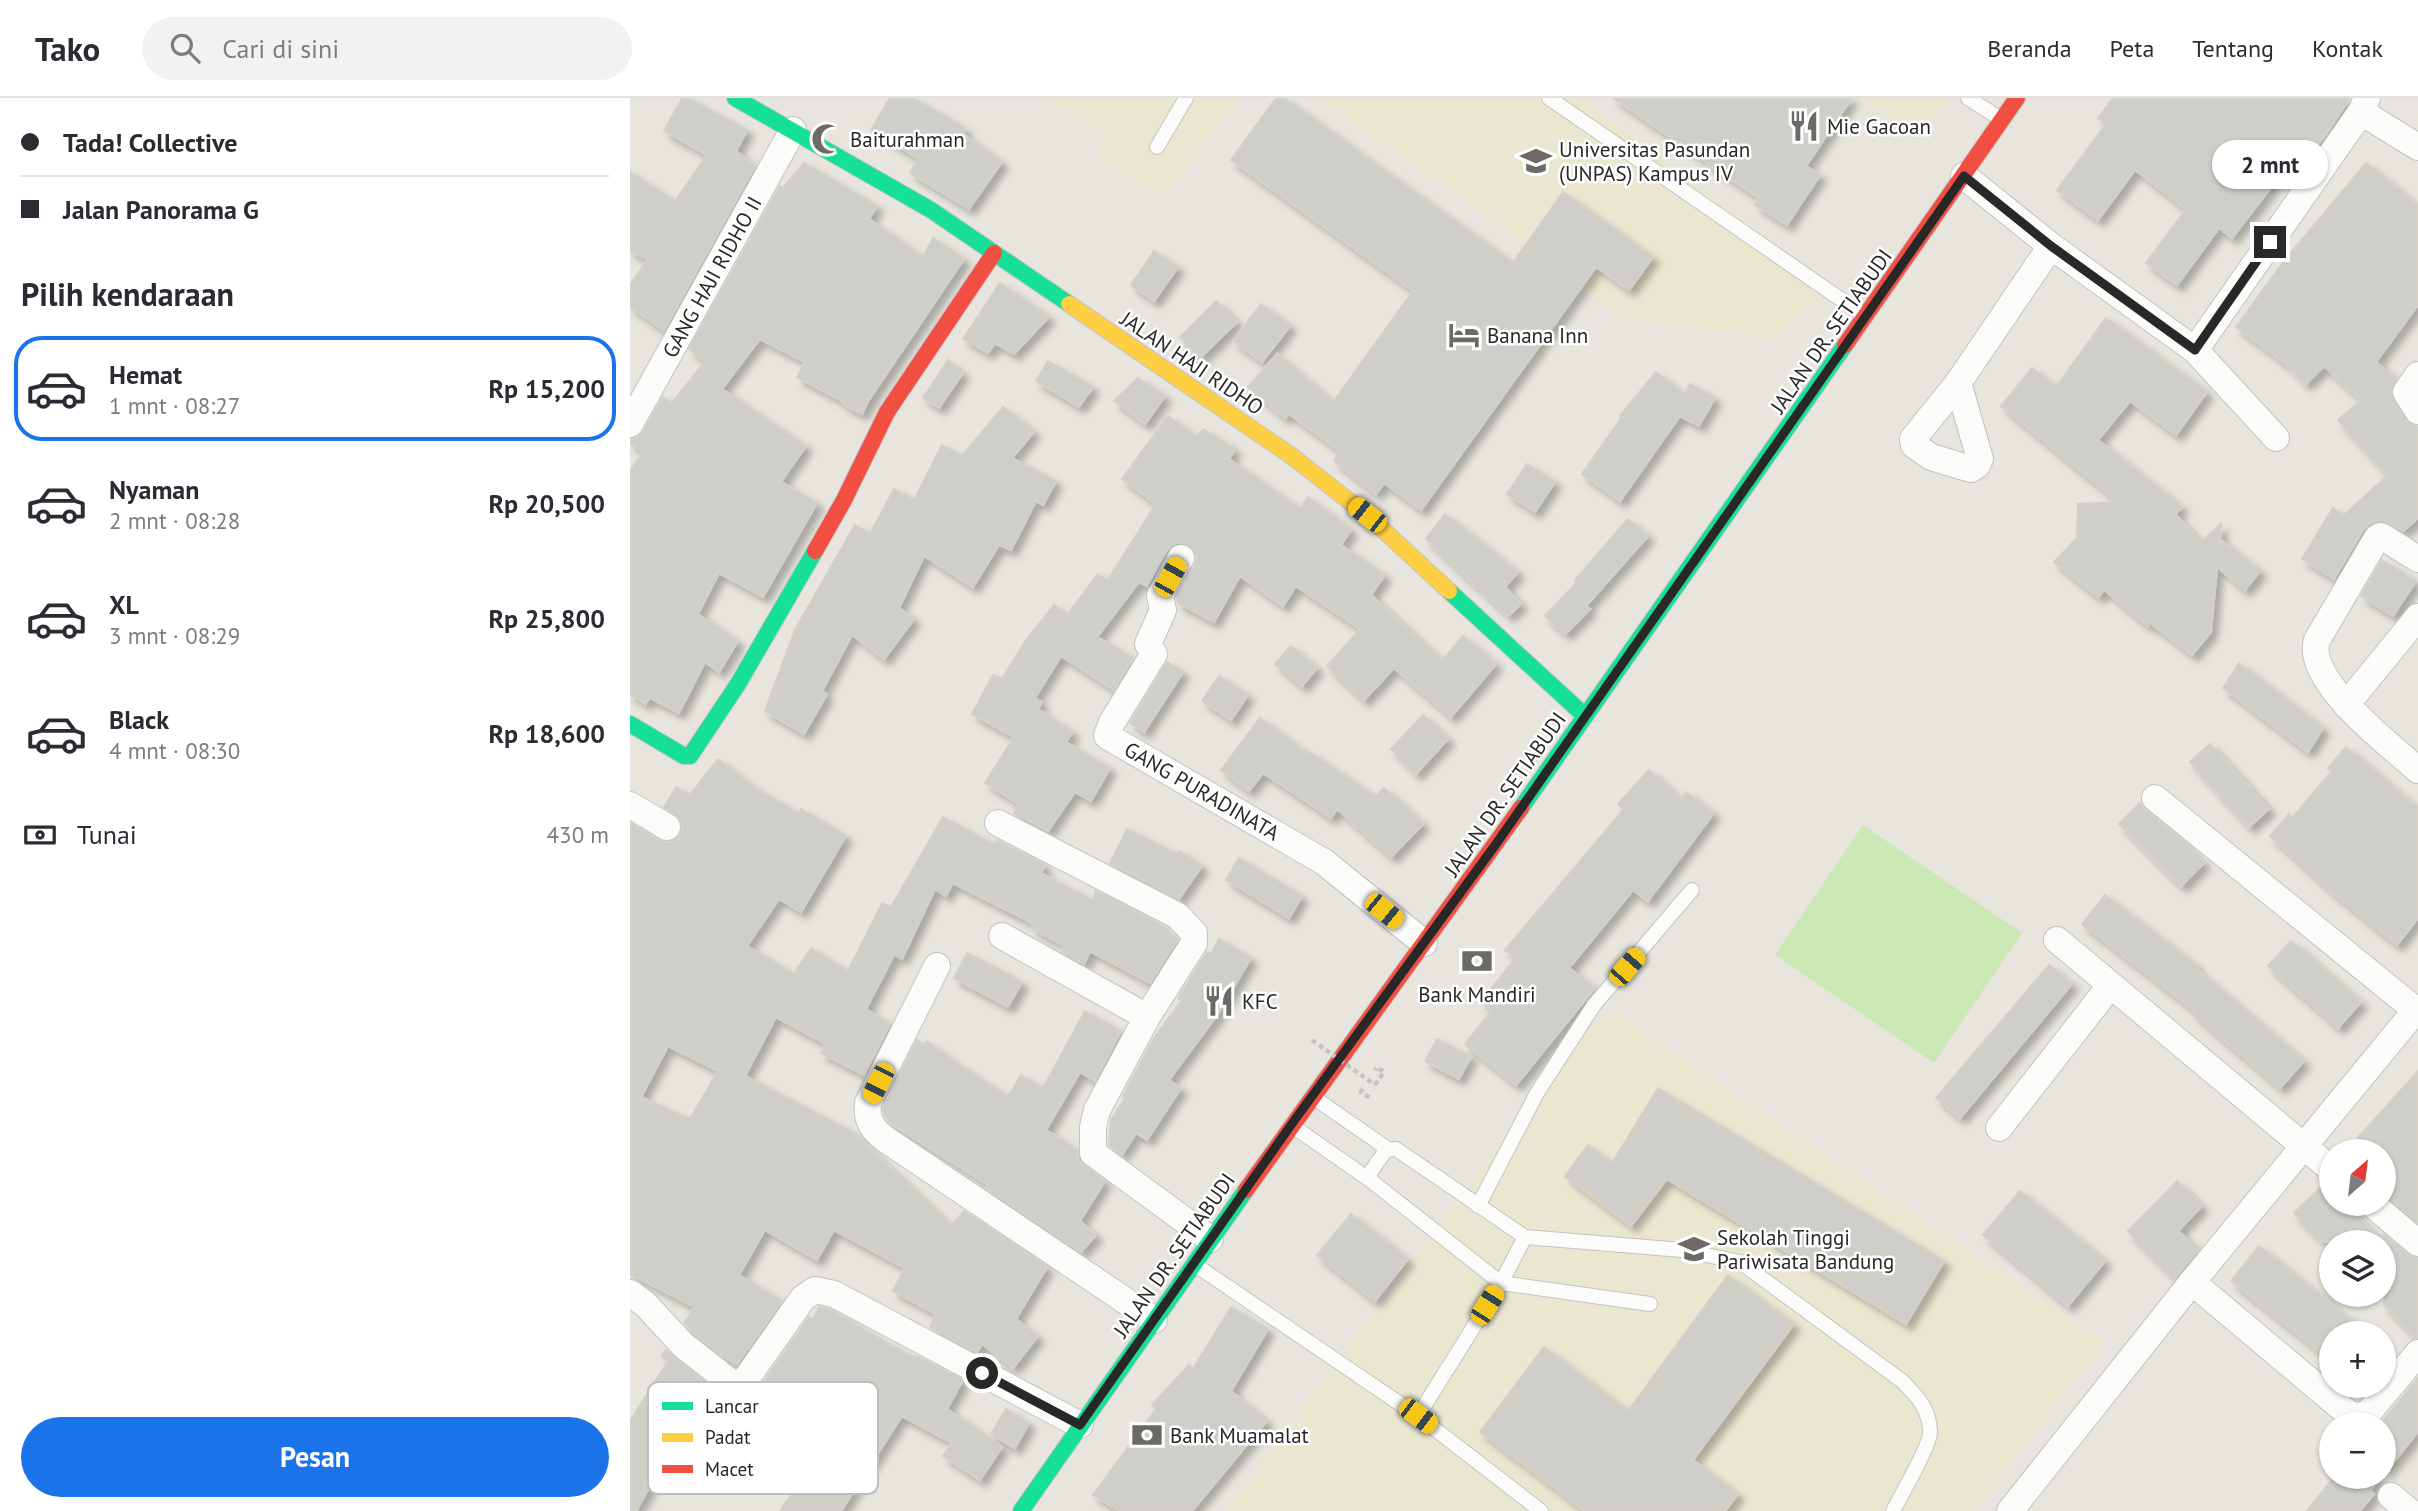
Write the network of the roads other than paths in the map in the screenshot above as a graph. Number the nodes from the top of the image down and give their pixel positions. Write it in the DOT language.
graph roads {
  1 [pos="735,98"];
  2 [pos="1186,98"];
  3 [pos="1549,98"];
  4 [pos="1968,98"];
  5 [pos="2017,98"];
  6 [pos="2364,105"];
  7 [pos="2003,120"];
  8 [pos="793,130"];
  9 [pos="1157,147"];
  10 [pos="2418,147"];
  11 [pos="1964,176"];
  12 [pos="2051,246"];
  13 [pos="994,254"];
  14 [pos="1866,316"];
  15 [pos="2195,350"];
  16 [pos="2418,375"];
  17 [pos="1958,383"];
  18 [pos="2418,411"];
  19 [pos="630,425"];
  20 [pos="2276,438"];
  21 [pos="1181,558"];
  22 [pos="2418,559"];
  23 [pos="2418,617"];
  24 [pos="2346,705"];
  25 [pos="1585,716"];
  26 [pos="630,724"];
  27 [pos="2418,770"];
  28 [pos="2155,798"];
  29 [pos="630,805"];
  30 [pos="998,823"];
  31 [pos="667,827"];
  32 [pos="1692,890"];
  33 [pos="1002,936"];
  34 [pos="2057,940"];
  35 [pos="1424,943"];
  36 [pos="937,966"];
  37 [pos="2110,986"];
  38 [pos="2414,1000"];
  39 [pos="1147,1017"];
  40 [pos="1312,1096"];
  41 [pos="1291,1125"];
  42 [pos="1999,1128"];
  43 [pos="2303,1145"];
  44 [pos="1388,1149"];
  45 [pos="2319,1159"];
  46 [pos="1370,1180"];
  47 [pos="1478,1206"];
  48 [pos="2386,1216"];
  49 [pos="1525,1237"];
  50 [pos="1210,1239"];
  51 [pos="2418,1243"];
  52 [pos="1193,1264"];
  53 [pos="2192,1282"];
  54 [pos="1501,1283"];
  55 [pos="630,1293"];
  56 [pos="1650,1304"];
  57 [pos="1154,1320"];
  58 [pos="2418,1353"];
  59 [pos="730,1382"];
  60 [pos="744,1382"];
  61 [pos="1418,1416"];
  62 [pos="1080,1425"];
  63 [pos="1021,1511"];
  64 [pos="1541,1511"];
  65 [pos="1893,1511"];
  66 [pos="2010,1511"];
  1 -- 8 [label="main road, JALAN HAJI RIDHO"];
  2 -- 9 [label="lane"];
  3 -- 14 [label="lane"];
  4 -- 7 [label="lane"];
  5 -- 7 [label="main road, JALAN DR. SETIABUDI"];
  6 -- 10 [label="street"];
  6 -- 15 [label="street"];
  7 -- 11 [label="main road, JALAN DR. SETIABUDI"];
  8 -- 13 [label="main road, JALAN HAJI RIDHO"];
  8 -- 19 [label="street, GANG HAJI RIDHO II"];
  11 -- 12 [label="street"];
  11 -- 14 [label="main road, JALAN DR. SETIABUDI"];
  12 -- 15 [label="street"];
  12 -- 17 [label="street"];
  13 -- 25 [label="main road, JALAN HAJI RIDHO"];
  13 -- 26 [label="main road"];
  14 -- 25 [label="main road, JALAN DR. SETIABUDI"];
  15 -- 20 [label="street"];
  16 -- 18 [label="street"];
  21 -- 35 [label="street, GANG PURADINATA"];
  22 -- 24 [label="street"];
  23 -- 24 [label="street"];
  24 -- 27 [label="street"];
  25 -- 35 [label="main road, JALAN DR. SETIABUDI"];
  28 -- 38 [label="street"];
  29 -- 31 [label="street"];
  30 -- 39 [label="street"];
  32 -- 47 [label="lane"];
  33 -- 39 [label="street"];
  34 -- 37 [label="street"];
  35 -- 40 [label="main road, JALAN DR. SETIABUDI"];
  36 -- 57 [label="street"];
  37 -- 42 [label="street"];
  37 -- 43 [label="street"];
  38 -- 43 [label="street"];
  39 -- 50 [label="street"];
  40 -- 41 [label="main road, JALAN DR. SETIABUDI"];
  40 -- 44 [label="lane"];
  41 -- 46 [label="lane"];
  41 -- 50 [label="main road, JALAN DR. SETIABUDI"];
  43 -- 45 [label="street"];
  43 -- 53 [label="street"];
  44 -- 46 [label="lane"];
  44 -- 47 [label="lane"];
  46 -- 54 [label="lane"];
  47 -- 49 [label="lane"];
  48 -- 51 [label="street"];
  49 -- 54 [label="lane"];
  49 -- 65 [label="lane"];
  50 -- 52 [label="main road, JALAN DR. SETIABUDI"];
  52 -- 57 [label="main road, JALAN DR. SETIABUDI"];
  52 -- 61 [label="lane"];
  53 -- 58 [label="street"];
  53 -- 66 [label="street"];
  54 -- 56 [label="lane"];
  54 -- 61 [label="lane"];
  55 -- 59 [label="street"];
  57 -- 62 [label="main road, JALAN DR. SETIABUDI"];
  60 -- 62 [label="street"];
  61 -- 64 [label="lane"];
  62 -- 63 [label="main road, JALAN DR. SETIABUDI"];
}
